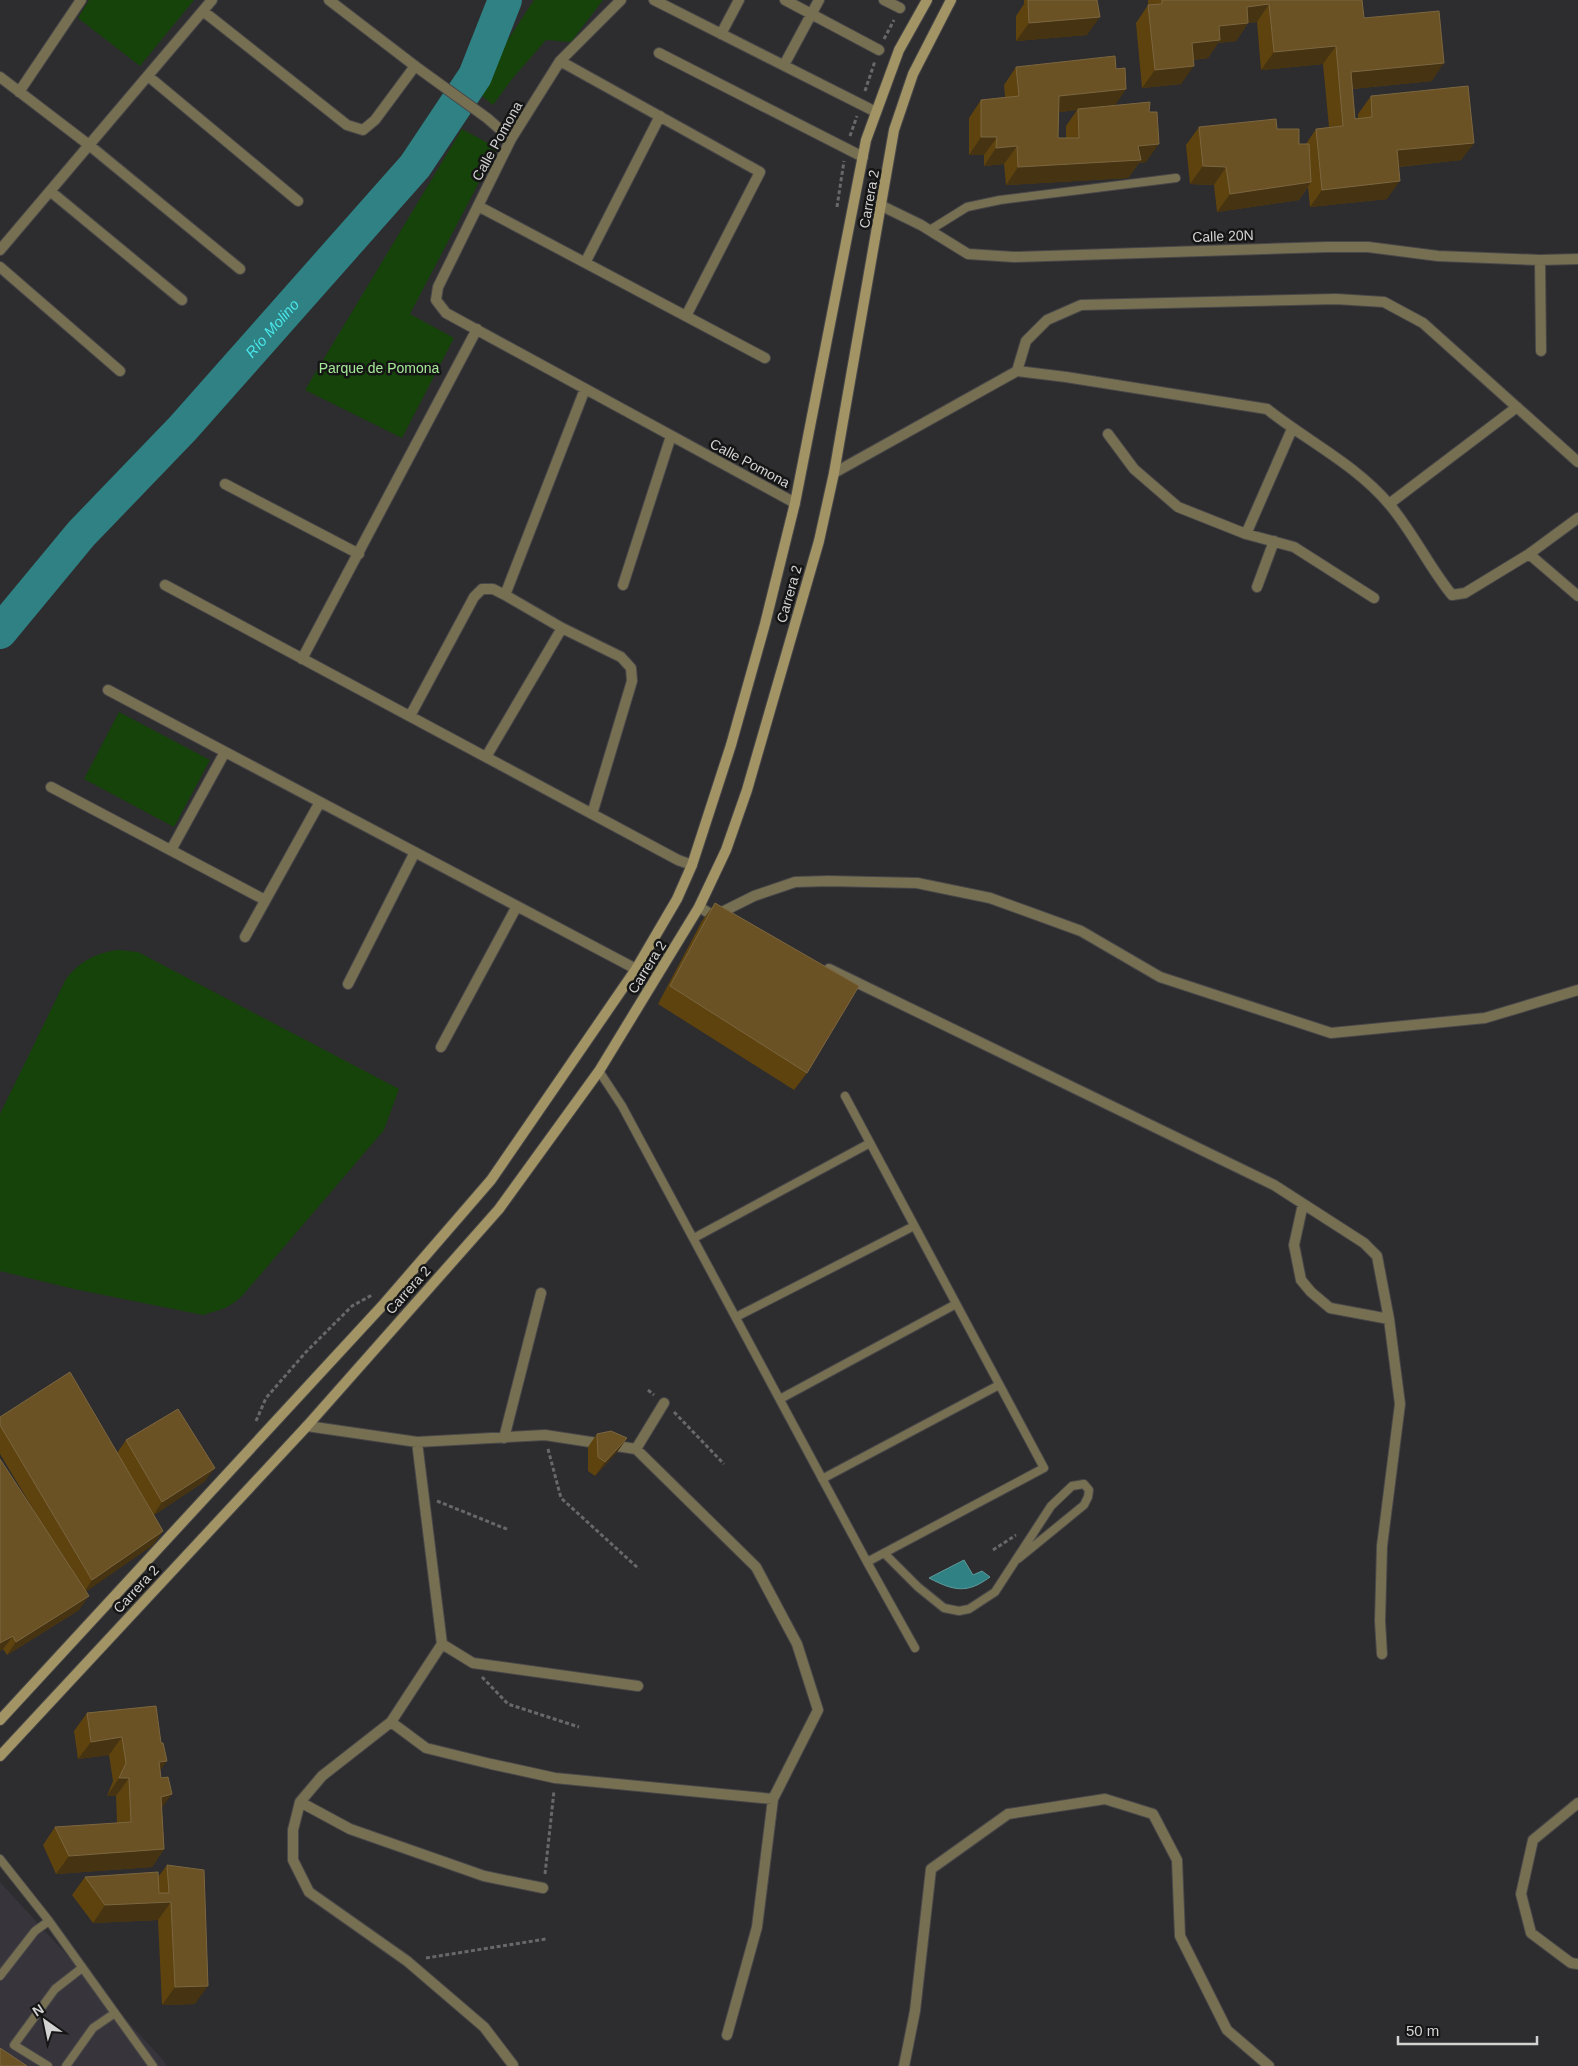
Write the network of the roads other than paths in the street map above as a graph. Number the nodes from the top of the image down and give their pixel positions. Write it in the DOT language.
graph roads {
  1 [pos="81,0"];
  2 [pos="212,0"];
  3 [pos="329,0"];
  4 [pos="621,0"];
  5 [pos="654,0"];
  6 [pos="739,0"];
  7 [pos="786,0"];
  8 [pos="819,0"];
  9 [pos="884,0"];
  10 [pos="927,0"];
  11 [pos="951,0"];
  12 [pos="900,8"];
  13 [pos="203,11"];
  14 [pos="812,14"];
  15 [pos="721,34"];
  16 [pos="879,50"];
  17 [pos="659,53"];
  18 [pos="560,60"];
  19 [pos="415,66"];
  20 [pos="784,66"];
  21 [pos="148,76"];
  22 [pos="0,77"];
  23 [pos="20,92"];
  24 [pos="876,112"];
  25 [pos="660,116"];
  26 [pos="511,139"];
  27 [pos="89,145"];
  28 [pos="863,157"];
  29 [pos="1176,178"];
  30 [pos="50,191"];
  31 [pos="298,200"];
  32 [pos="478,206"];
  33 [pos="882,206"];
  34 [pos="930,230"];
  35 [pos="0,250"];
  36 [pos="1578,258"];
  37 [pos="1540,260"];
  38 [pos="586,261"];
  39 [pos="0,267"];
  40 [pos="240,268"];
  41 [pos="182,300"];
  42 [pos="686,316"];
  43 [pos="477,330"];
  44 [pos="1541,351"];
  45 [pos="765,358"];
  46 [pos="120,371"];
  47 [pos="1018,371"];
  48 [pos="585,389"];
  49 [pos="1517,407"];
  50 [pos="1292,429"];
  51 [pos="1108,434"];
  52 [pos="672,436"];
  53 [pos="1578,462"];
  54 [pos="834,473"];
  55 [pos="225,484"];
  56 [pos="795,503"];
  57 [pos="1389,504"];
  58 [pos="1578,518"];
  59 [pos="1246,534"];
  60 [pos="1274,541"];
  61 [pos="359,554"];
  62 [pos="1529,554"];
  63 [pos="623,585"];
  64 [pos="165,586"];
  65 [pos="1257,587"];
  66 [pos="506,595"];
  67 [pos="1578,596"];
  68 [pos="1374,598"];
  69 [pos="562,628"];
  70 [pos="302,659"];
  71 [pos="108,690"];
  72 [pos="410,716"];
  73 [pos="226,752"];
  74 [pos="486,757"];
  75 [pos="51,786"];
  76 [pos="320,802"];
  77 [pos="592,814"];
  78 [pos="171,850"];
  79 [pos="415,852"];
  80 [pos="692,865"];
  81 [pos="265,900"];
  82 [pos="517,906"];
  83 [pos="699,907"];
  84 [pos="714,916"];
  85 [pos="729,923"];
  86 [pos="245,937"];
  87 [pos="816,963"];
  88 [pos="636,969"];
  89 [pos="348,984"];
  90 [pos="1578,990"];
  91 [pos="441,1047"];
  92 [pos="599,1070"];
  93 [pos="845,1096"];
  94 [pos="870,1143"];
  95 [pos="1302,1204"];
  96 [pos="914,1226"];
  97 [pos="694,1238"];
  98 [pos="541,1294"];
  99 [pos="956,1304"];
  100 [pos="736,1317"];
  101 [pos="1389,1319"];
  102 [pos="999,1385"];
  103 [pos="780,1399"];
  104 [pos="664,1403"];
  105 [pos="307,1426"];
  106 [pos="504,1438"];
  107 [pos="418,1442"];
  108 [pos="636,1450"];
  109 [pos="822,1479"];
  110 [pos="884,1553"];
  111 [pos="1018,1559"];
  112 [pos="867,1562"];
  113 [pos="442,1644"];
  114 [pos="915,1648"];
  115 [pos="1382,1654"];
  116 [pos="638,1686"];
  117 [pos="0,1720"];
  118 [pos="391,1722"];
  119 [pos="0,1756"];
  120 [pos="773,1799"];
  121 [pos="300,1802"];
  122 [pos="1578,1803"];
  123 [pos="0,1859"];
  124 [pos="543,1888"];
  125 [pos="49,1921"];
  126 [pos="1578,1964"];
  127 [pos="82,1968"];
  128 [pos="0,1976"];
  129 [pos="115,2013"];
  130 [pos="727,2035"];
  131 [pos="48,2066"];
  132 [pos="66,2066"];
  133 [pos="153,2066"];
  134 [pos="513,2066"];
  135 [pos="904,2066"];
  136 [pos="1269,2066"];
  1 -- 23 [label="street"];
  2 -- 13 [label="street"];
  3 -- 19 [label="street"];
  4 -- 18 [label="street, Calle Pomona"];
  5 -- 15 [label="street"];
  6 -- 15 [label="street"];
  7 -- 14 [label="street"];
  8 -- 14 [label="street"];
  9 -- 12 [label="street"];
  10 -- 24 [label="main road, Carrera 2"];
  11 -- 33 [label="main road, Carrera 2"];
  13 -- 19 [label="street"];
  13 -- 21 [label="street"];
  14 -- 16 [label="street"];
  14 -- 20 [label="street"];
  15 -- 20 [label="street"];
  17 -- 28 [label="street"];
  18 -- 25 [label="street"];
  18 -- 26 [label="street, Calle Pomona"];
  19 -- 26 [label="street"];
  20 -- 24 [label="street"];
  21 -- 27 [label="street"];
  21 -- 31 [label="street"];
  22 -- 23 [label="street"];
  23 -- 27 [label="street"];
  24 -- 28 [label="main road, Carrera 2"];
  25 -- 38 [label="street"];
  25 -- 42 [label="street"];
  26 -- 32 [label="street, Calle Pomona"];
  27 -- 30 [label="street"];
  27 -- 40 [label="street"];
  28 -- 56 [label="main road, Carrera 2"];
  29 -- 34 [label="lane"];
  30 -- 35 [label="street"];
  30 -- 41 [label="street"];
  32 -- 38 [label="street"];
  32 -- 43 [label="street, Calle Pomona"];
  33 -- 34 [label="street, Calle 20N"];
  33 -- 54 [label="main road, Carrera 2"];
  34 -- 37 [label="street, Calle 20N"];
  36 -- 37 [label="street, Calle 20N"];
  37 -- 44 [label="street"];
  38 -- 42 [label="street"];
  39 -- 46 [label="street"];
  42 -- 45 [label="street"];
  43 -- 48 [label="street, Calle Pomona"];
  43 -- 61 [label="street"];
  47 -- 49 [label="street"];
  47 -- 50 [label="street"];
  47 -- 54 [label="street"];
  48 -- 52 [label="street, Calle Pomona"];
  48 -- 66 [label="street"];
  49 -- 53 [label="street"];
  49 -- 57 [label="street"];
  50 -- 57 [label="street"];
  50 -- 59 [label="street"];
  51 -- 59 [label="street"];
  52 -- 56 [label="street, Calle Pomona"];
  52 -- 63 [label="street"];
  54 -- 83 [label="main road, Carrera 2"];
  55 -- 61 [label="street"];
  56 -- 80 [label="main road, Carrera 2"];
  57 -- 62 [label="street"];
  58 -- 62 [label="street"];
  59 -- 60 [label="street"];
  60 -- 65 [label="street"];
  60 -- 68 [label="street"];
  61 -- 70 [label="street"];
  62 -- 67 [label="street"];
  64 -- 70 [label="street"];
  66 -- 69 [label="street"];
  66 -- 72 [label="street"];
  69 -- 74 [label="street"];
  69 -- 77 [label="street"];
  70 -- 72 [label="street"];
  71 -- 73 [label="street"];
  72 -- 74 [label="street"];
  73 -- 76 [label="street"];
  73 -- 78 [label="street"];
  74 -- 77 [label="street"];
  75 -- 78 [label="street"];
  76 -- 79 [label="street"];
  76 -- 81 [label="street"];
  77 -- 80 [label="street"];
  78 -- 81 [label="street"];
  79 -- 82 [label="street"];
  79 -- 89 [label="street"];
  80 -- 88 [label="main road, Carrera 2"];
  81 -- 86 [label="street"];
  82 -- 88 [label="street"];
  82 -- 91 [label="street"];
  83 -- 84 [label="street"];
  83 -- 92 [label="main road, Carrera 2"];
  84 -- 85 [label="street"];
  84 -- 90 [label="street"];
  87 -- 95 [label="street"];
  88 -- 117 [label="main road, Carrera 2"];
  92 -- 97 [label="lane"];
  92 -- 105 [label="main road, Carrera 2"];
  93 -- 94 [label="lane"];
  94 -- 96 [label="lane"];
  94 -- 97 [label="lane"];
  95 -- 101 [label="street"];
  95 -- 101 [label="street"];
  96 -- 99 [label="lane"];
  96 -- 100 [label="lane"];
  97 -- 100 [label="lane"];
  98 -- 106 [label="street"];
  99 -- 102 [label="lane"];
  99 -- 103 [label="lane"];
  100 -- 103 [label="lane"];
  101 -- 115 [label="street"];
  102 -- 109 [label="lane"];
  102 -- 110 [label="lane"];
  103 -- 109 [label="lane"];
  104 -- 108 [label="street"];
  105 -- 107 [label="street"];
  105 -- 119 [label="main road, Carrera 2"];
  106 -- 107 [label="street"];
  106 -- 108 [label="street"];
  107 -- 113 [label="street"];
  108 -- 120 [label="street"];
  109 -- 112 [label="lane"];
  110 -- 111 [label="lane"];
  110 -- 112 [label="lane"];
  111 -- 111 [label="lane"];
  112 -- 114 [label="lane"];
  113 -- 116 [label="street"];
  113 -- 118 [label="street"];
  118 -- 120 [label="street"];
  118 -- 121 [label="street"];
  120 -- 130 [label="street"];
  121 -- 124 [label="street"];
  121 -- 134 [label="street"];
  122 -- 126 [label="street"];
  123 -- 125 [label="lane"];
  125 -- 127 [label="lane"];
  125 -- 128 [label="lane"];
  127 -- 129 [label="lane"];
  127 -- 131 [label="lane"];
  129 -- 132 [label="lane"];
  129 -- 133 [label="lane"];
  135 -- 136 [label="street"];
}
